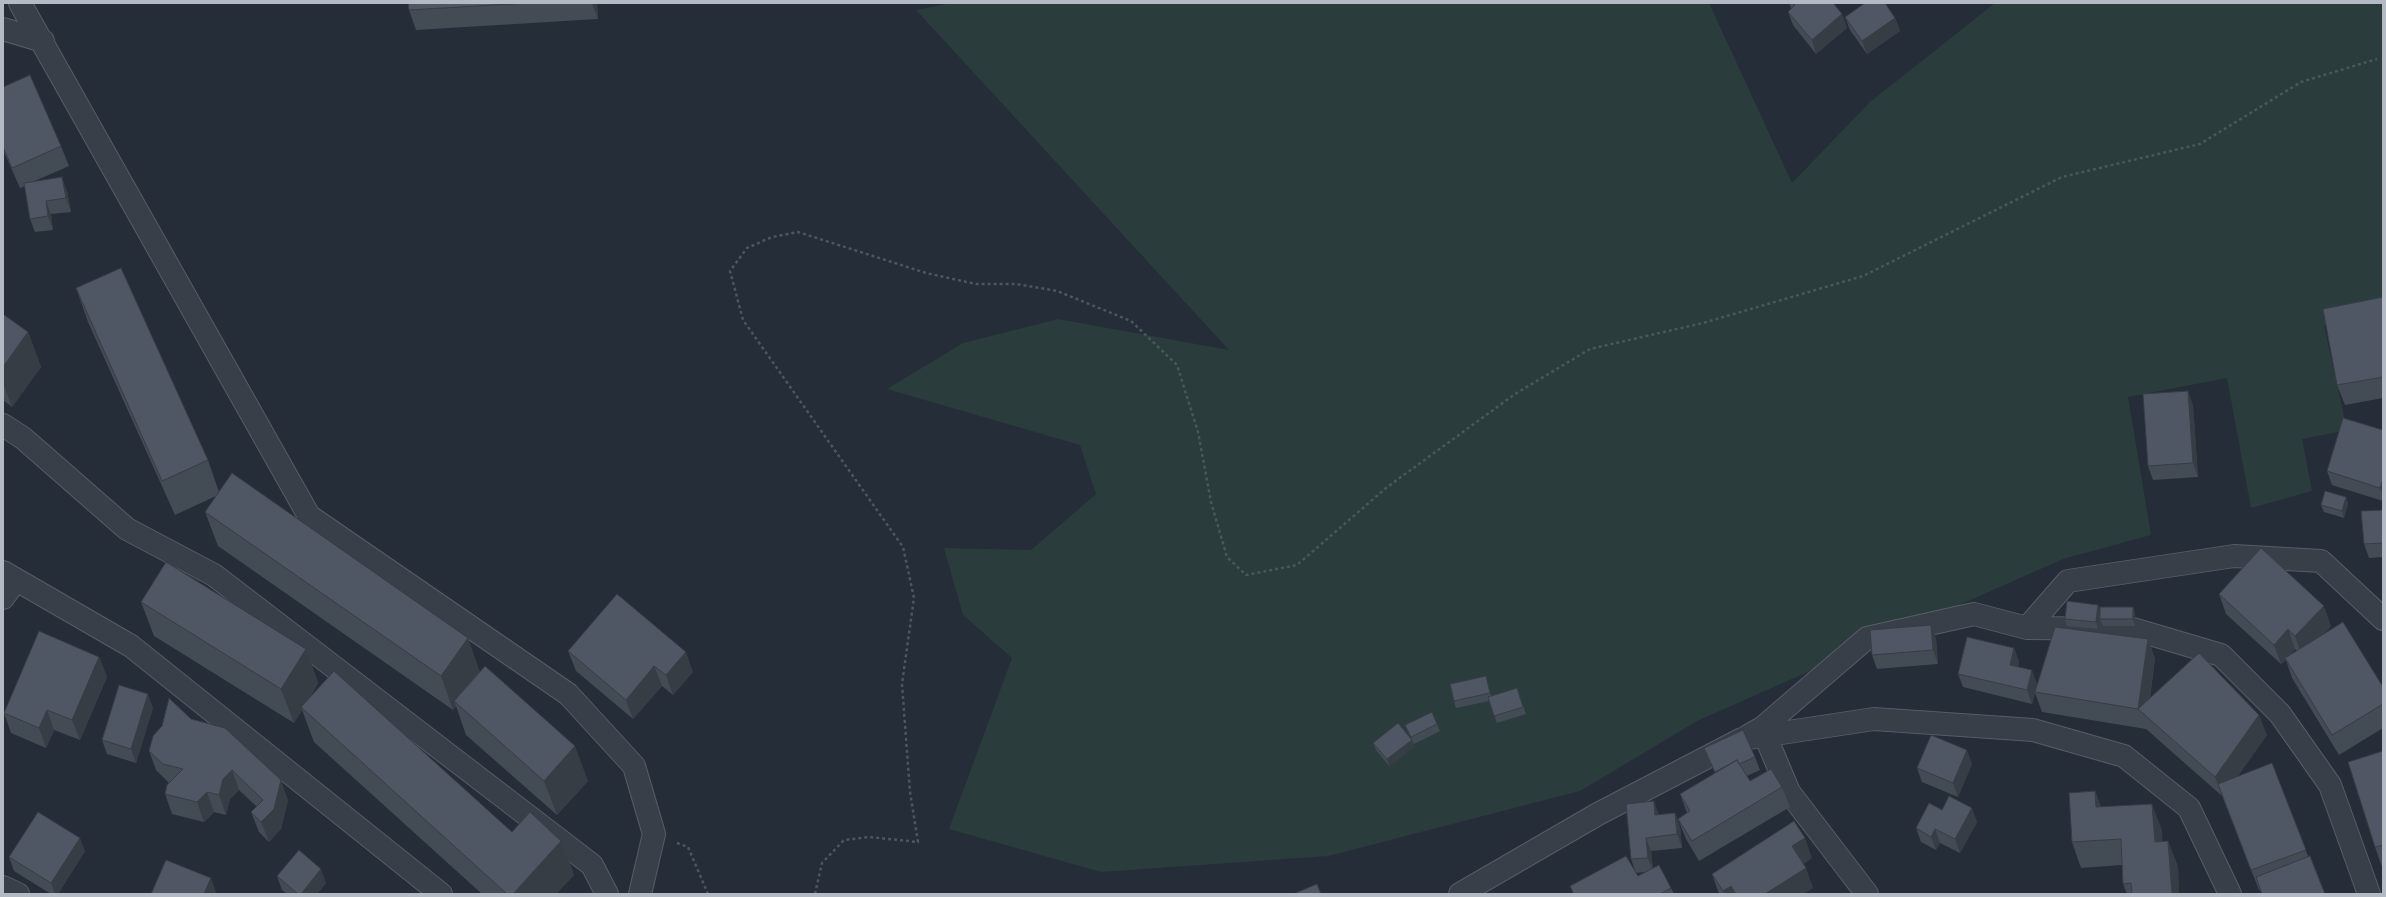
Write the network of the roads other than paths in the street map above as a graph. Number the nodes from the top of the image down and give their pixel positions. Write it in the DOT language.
graph roads {
  1 [pos="20,3"];
  2 [pos="3,29"];
  3 [pos="43,41"];
  4 [pos="3,425"];
  5 [pos="9,576"];
  6 [pos="3,598"];
  7 [pos="2383,618"];
  8 [pos="2027,628"];
  9 [pos="1764,732"];
  10 [pos="3,887"];
  11 [pos="18,894"];
  12 [pos="441,894"];
  13 [pos="607,894"];
  14 [pos="640,894"];
  15 [pos="1460,894"];
  16 [pos="1867,894"];
  17 [pos="2230,894"];
  18 [pos="2369,894"];
  1 -- 3 [label="street"];
  2 -- 3 [label="street"];
  3 -- 14 [label="street"];
  4 -- 13 [label="street"];
  5 -- 6 [label="street"];
  5 -- 12 [label="street"];
  7 -- 8 [label="street"];
  8 -- 9 [label="street"];
  8 -- 18 [label="street"];
  9 -- 15 [label="street"];
  9 -- 16 [label="street"];
  9 -- 17 [label="street"];
  10 -- 11 [label="street"];
}
